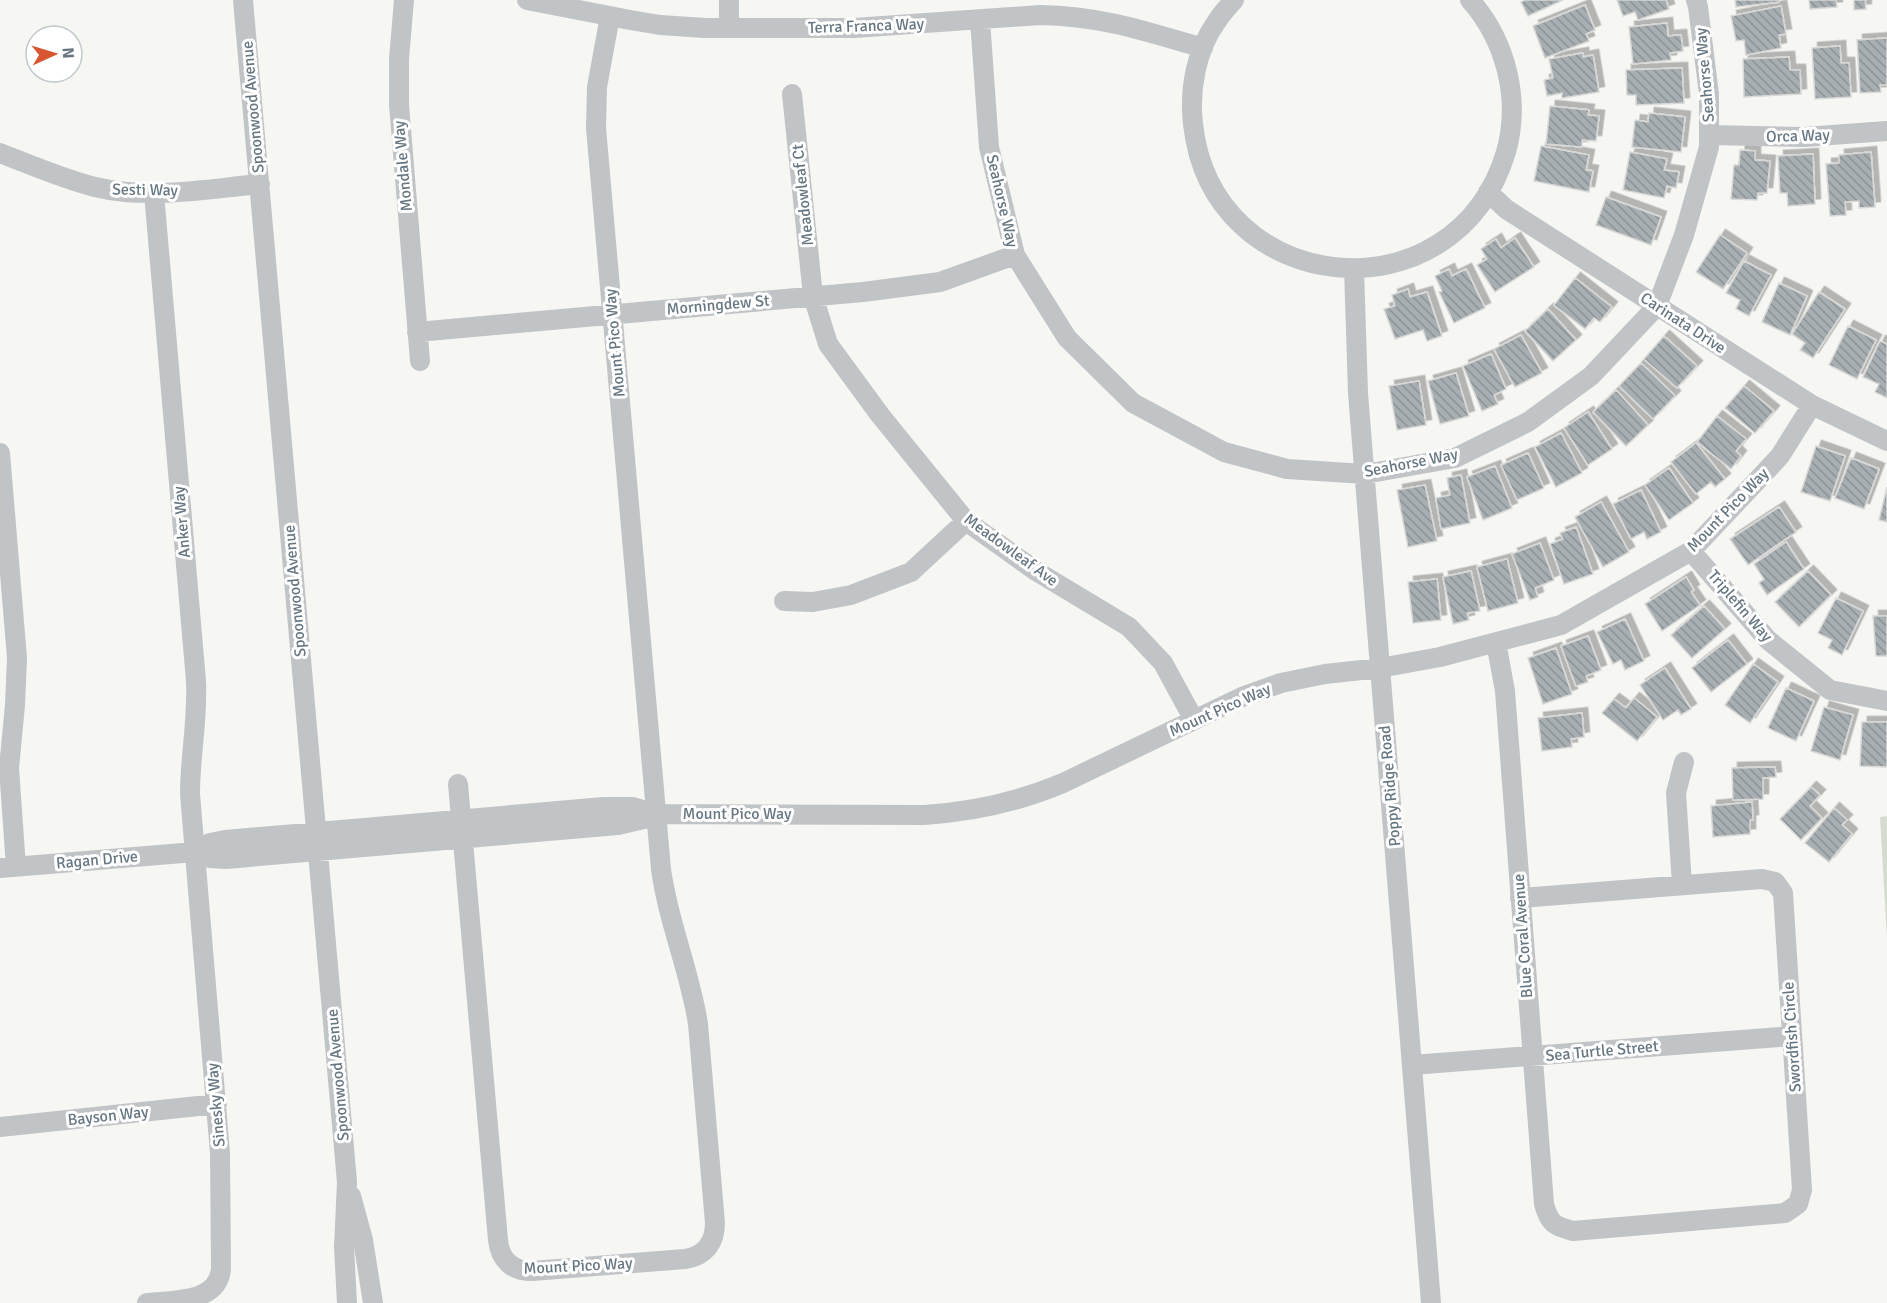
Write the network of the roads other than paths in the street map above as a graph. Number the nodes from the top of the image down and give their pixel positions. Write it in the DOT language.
graph roads {
  1 [pos="243,0"];
  2 [pos="404,0"];
  3 [pos="526,0"];
  4 [pos="729,0"];
  5 [pos="1234,0"];
  6 [pos="1470,0"];
  7 [pos="1696,0"];
  8 [pos="610,16"];
  9 [pos="980,20"];
  10 [pos="729,28"];
  11 [pos="1203,48"];
  12 [pos="792,94"];
  13 [pos="1887,131"];
  14 [pos="1709,135"];
  15 [pos="0,153"];
  16 [pos="260,184"];
  17 [pos="1488,192"];
  18 [pos="154,193"];
  19 [pos="1015,255"];
  20 [pos="1354,270"];
  21 [pos="813,296"];
  22 [pos="1657,306"];
  23 [pos="613,314"];
  24 [pos="417,332"];
  25 [pos="420,361"];
  26 [pos="1812,405"];
  27 [pos="1887,441"];
  28 [pos="0,453"];
  29 [pos="1365,474"];
  30 [pos="966,521"];
  31 [pos="1691,550"];
  32 [pos="784,601"];
  33 [pos="1496,642"];
  34 [pos="1380,668"];
  35 [pos="1887,701"];
  36 [pos="1194,720"];
  37 [pos="1684,762"];
  38 [pos="458,784"];
  39 [pos="656,814"];
  40 [pos="461,829"];
  41 [pos="317,842"];
  42 [pos="195,852"];
  43 [pos="8,867"];
  44 [pos="1682,885"];
  45 [pos="1521,898"];
  46 [pos="1792,1036"];
  47 [pos="1532,1057"];
  48 [pos="1412,1065"];
  49 [pos="217,1104"];
  50 [pos="0,1126"];
  51 [pos="347,1182"];
  52 [pos="1557,1227"];
  53 [pos="147,1303"];
  54 [pos="347,1303"];
  55 [pos="373,1303"];
  56 [pos="1431,1303"];
  1 -- 16 [label="street, Spoonwood Avenue"];
  2 -- 24 [label="street, Mondale Way"];
  3 -- 8 [label="street, Terra Franca Way"];
  4 -- 10 [label="street"];
  5 -- 11 [label="street"];
  6 -- 17 [label="street"];
  7 -- 14 [label="street, Seahorse Way"];
  8 -- 10 [label="street, Terra Franca Way"];
  8 -- 23 [label="street, Mount Pico Way"];
  9 -- 10 [label="street, Terra Franca Way"];
  9 -- 11 [label="street, Terra Franca Way"];
  9 -- 19 [label="street, Seahorse Way"];
  11 -- 20 [label="street"];
  12 -- 21 [label="street, Meadowleaf Ct"];
  13 -- 14 [label="street, Orca Way"];
  14 -- 22 [label="street, Seahorse Way"];
  15 -- 18 [label="street, Sesti Way"];
  16 -- 18 [label="street, Sesti Way"];
  16 -- 41 [label="street, Spoonwood Avenue"];
  17 -- 20 [label="street"];
  17 -- 22 [label="street, Carinata Drive"];
  18 -- 42 [label="street, Anker Way"];
  19 -- 21 [label="street, Morningdew St"];
  19 -- 29 [label="street, Seahorse Way"];
  20 -- 29 [label="street, Poppy Ridge Road"];
  21 -- 23 [label="street, Morningdew St"];
  21 -- 30 [label="street, Meadowleaf Ave"];
  22 -- 26 [label="street, Carinata Drive"];
  22 -- 29 [label="street, Seahorse Way"];
  23 -- 24 [label="street, Morningdew St"];
  23 -- 39 [label="street, Mount Pico Way"];
  24 -- 25 [label="street, Mondale Way"];
  26 -- 27 [label="street, Carinata Drive"];
  26 -- 31 [label="street, Mount Pico Way"];
  28 -- 43 [label="street"];
  29 -- 34 [label="street, Poppy Ridge Road"];
  30 -- 32 [label="street"];
  30 -- 36 [label="street, Meadowleaf Ave"];
  31 -- 33 [label="street, Mount Pico Way"];
  31 -- 35 [label="street, Triplefin Way"];
  33 -- 34 [label="street, Mount Pico Way"];
  33 -- 45 [label="street, Blue Coral Avenue"];
  34 -- 36 [label="street, Mount Pico Way"];
  34 -- 48 [label="street, Poppy Ridge Road"];
  36 -- 39 [label="street, Mount Pico Way"];
  37 -- 44 [label="street"];
  38 -- 40 [label="street, Mount Pico Way"];
  39 -- 40 [label="street, Mount Pico Way"];
  39 -- 40 [label="street, Mount Pico Way"];
  40 -- 41 [label="street, Mount Pico Way"];
  41 -- 42 [label="street, Ragan Drive"];
  41 -- 51 [label="street, Spoonwood Avenue"];
  42 -- 43 [label="street, Ragan Drive"];
  42 -- 49 [label="street, Sinesky Way"];
  44 -- 45 [label="street, Swordfish Circle"];
  44 -- 46 [label="street, Swordfish Circle"];
  45 -- 47 [label="street, Blue Coral Avenue"];
  46 -- 47 [label="street, Sea Turtle Street"];
  46 -- 52 [label="street, Swordfish Circle"];
  47 -- 48 [label="street, Sea Turtle Street"];
  47 -- 52 [label="street, Blue Coral Avenue"];
  48 -- 56 [label="street, Poppy Ridge Road"];
  49 -- 50 [label="street, Bayson Way"];
  49 -- 53 [label="street, Sinesky Way"];
  51 -- 54 [label="street, Spoonwood Avenue"];
  51 -- 55 [label="street, Spoonwood Avenue"];
}
